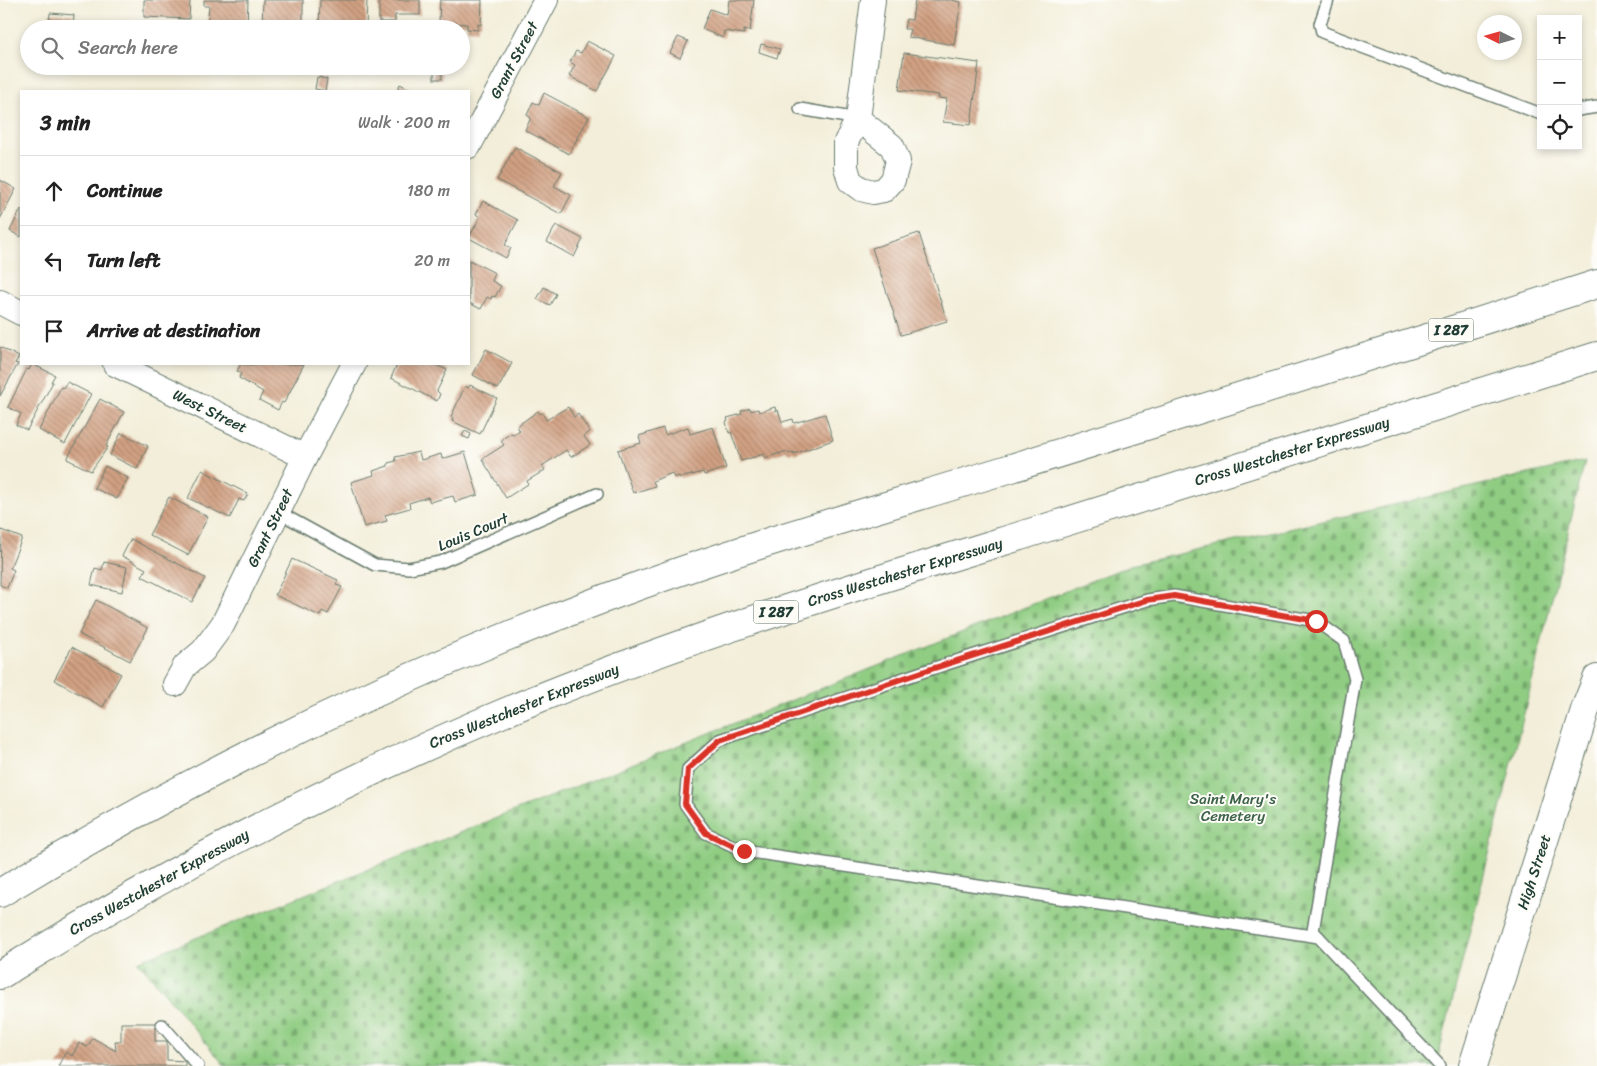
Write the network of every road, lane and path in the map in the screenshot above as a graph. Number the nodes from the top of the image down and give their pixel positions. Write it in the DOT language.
graph roads {
  1 [pos="546,0"];
  2 [pos="874,0"];
  3 [pos="1328,0"];
  4 [pos="1597,107"];
  5 [pos="800,109"];
  6 [pos="1582,109"];
  7 [pos="1537,113"];
  8 [pos="858,118"];
  9 [pos="470,144"];
  10 [pos="1597,284"];
  11 [pos="0,302"];
  12 [pos="20,312"];
  13 [pos="1597,356"];
  14 [pos="353,365"];
  15 [pos="129,367"];
  16 [pos="305,457"];
  17 [pos="597,494"];
  18 [pos="278,512"];
  19 [pos="1597,679"];
  20 [pos="175,684"];
  21 [pos="0,893"];
  22 [pos="1319,937"];
  23 [pos="0,975"];
  24 [pos="162,1025"];
  25 [pos="198,1066"];
  26 [pos="1440,1066"];
  27 [pos="1473,1066"];
  1 -- 9 [label="street, Grant Street"];
  2 -- 8 [label="street"];
  3 -- 7 [label="lane"];
  4 -- 6 [label="lane"];
  5 -- 8 [label="lane"];
  10 -- 21 [label="main road, I 287"];
  11 -- 12 [label="street"];
  13 -- 23 [label="main road, Cross Westchester Expressway / I 287"];
  14 -- 16 [label="street, Grant Street"];
  15 -- 16 [label="street, West Street"];
  16 -- 18 [label="street, Grant Street"];
  17 -- 18 [label="lane, Louis Court"];
  18 -- 20 [label="street, Grant Street"];
  19 -- 27 [label="main road, High Street"];
  22 -- 22 [label="lane"];
  22 -- 26 [label="lane"];
  24 -- 25 [label="lane"];
}
